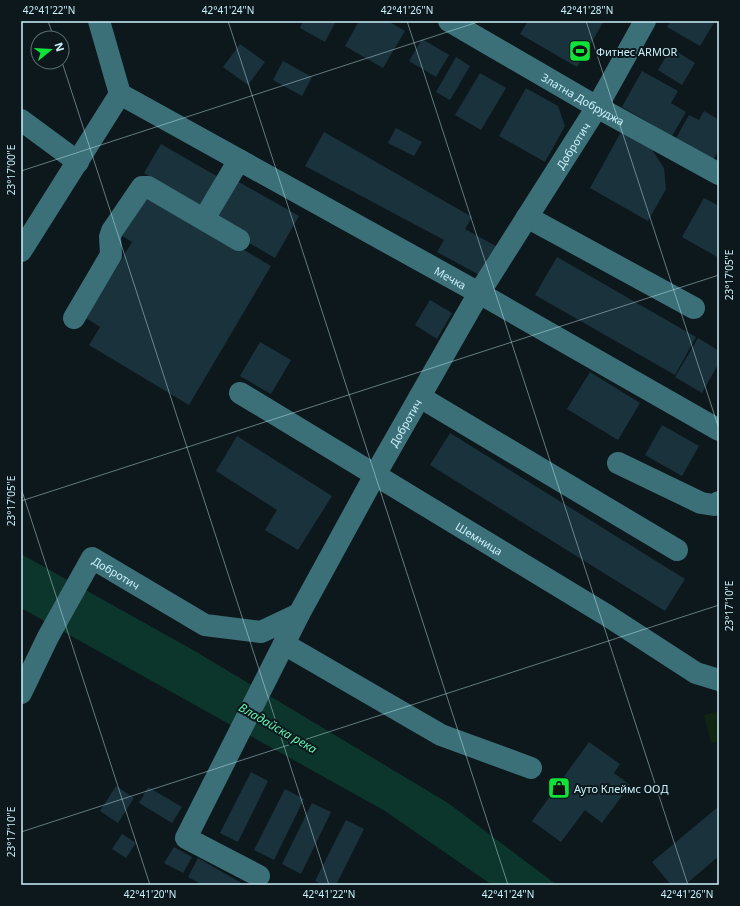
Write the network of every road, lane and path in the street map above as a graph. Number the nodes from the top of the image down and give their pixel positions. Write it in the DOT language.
graph roads {
  1 [pos="99,21"];
  2 [pos="449,21"];
  3 [pos="645,21"];
  4 [pos="120,94"];
  5 [pos="597,107"];
  6 [pos="21,120"];
  7 [pos="238,160"];
  8 [pos="78,162"];
  9 [pos="719,174"];
  10 [pos="527,217"];
  11 [pos="204,219"];
  12 [pos="239,240"];
  13 [pos="21,251"];
  14 [pos="479,293"];
  15 [pos="694,308"];
  16 [pos="74,318"];
  17 [pos="240,393"];
  18 [pos="420,397"];
  19 [pos="719,430"];
  20 [pos="618,463"];
  21 [pos="375,475"];
  22 [pos="719,502"];
  23 [pos="676,550"];
  24 [pos="299,614"];
  25 [pos="284,644"];
  26 [pos="719,680"];
  27 [pos="21,693"];
  28 [pos="531,768"];
  29 [pos="259,876"];
  1 -- 4 [label="street"];
  2 -- 5 [label="street, Златна Добруджа"];
  3 -- 5 [label="street, Добротич"];
  4 -- 7 [label="street, Мечка"];
  4 -- 8 [label="street"];
  5 -- 9 [label="street, Златна Добруджа"];
  5 -- 10 [label="street, Добротич"];
  6 -- 8 [label="street"];
  7 -- 11 [label="street"];
  7 -- 14 [label="street, Мечка"];
  8 -- 13 [label="street"];
  10 -- 14 [label="street, Добротич"];
  10 -- 15 [label="street"];
  11 -- 12 [label="street"];
  11 -- 16 [label="street"];
  14 -- 18 [label="street, Добротич"];
  14 -- 19 [label="street, Мечка"];
  17 -- 21 [label="street, Шемница"];
  18 -- 21 [label="street, Добротич"];
  18 -- 23 [label="street"];
  20 -- 22 [label="street"];
  21 -- 24 [label="street, Добротич"];
  21 -- 26 [label="street, Шемница"];
  24 -- 25 [label="street"];
  24 -- 27 [label="street, Добротич"];
  25 -- 28 [label="street"];
  25 -- 29 [label="street"];
}
